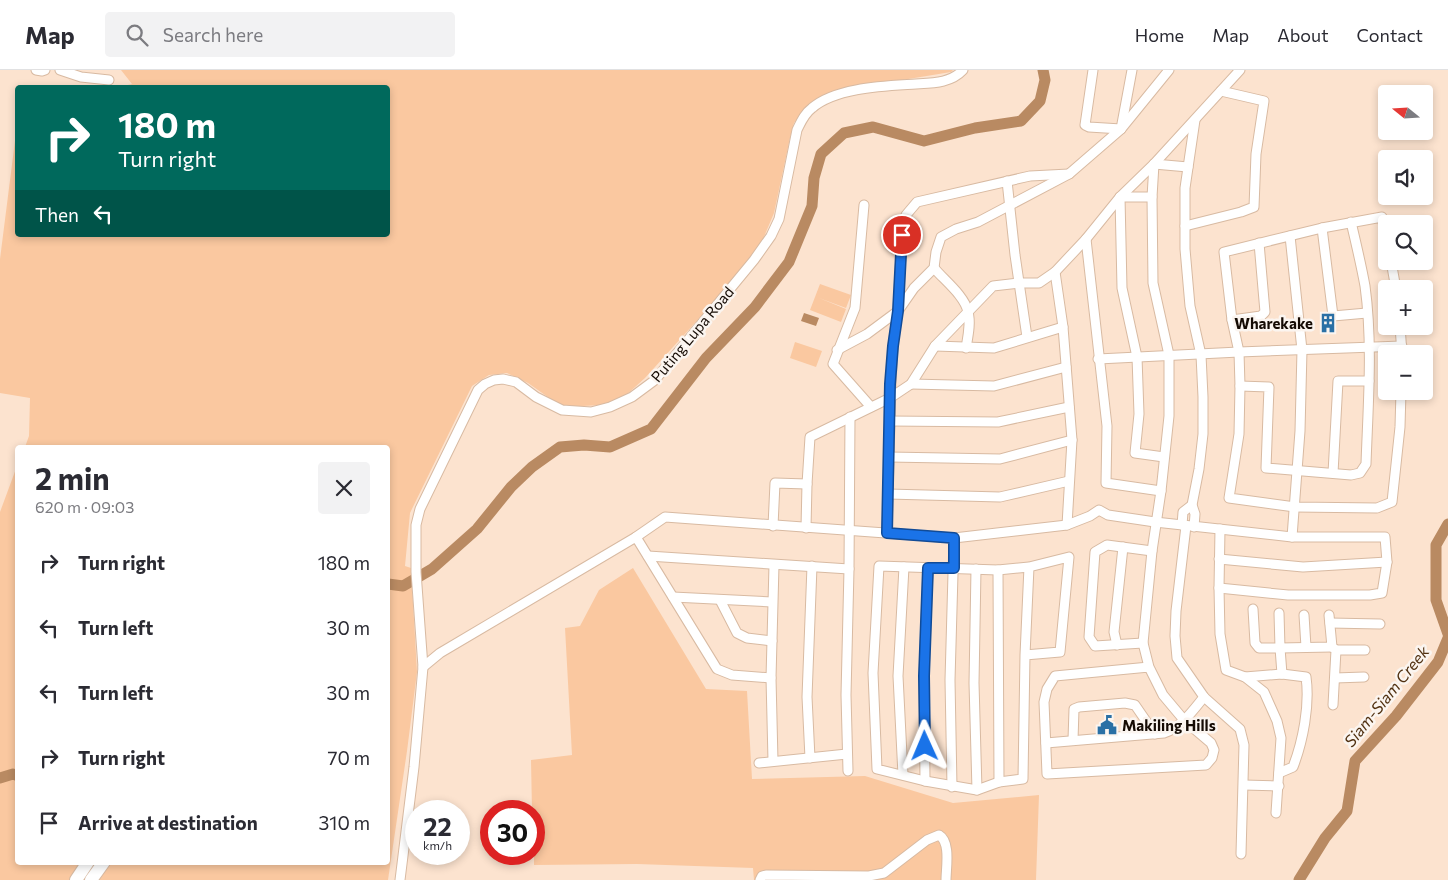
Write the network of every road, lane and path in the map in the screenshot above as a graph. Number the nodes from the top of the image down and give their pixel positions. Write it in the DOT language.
graph roads {
  1 [pos="36,70"];
  2 [pos="46,70"];
  3 [pos="60,70"];
  4 [pos="963,70"];
  5 [pos="1094,70"];
  6 [pos="1132,70"];
  7 [pos="1169,70"];
  8 [pos="1240,70"];
  9 [pos="109,80"];
  10 [pos="1221,91"];
  11 [pos="1195,120"];
  12 [pos="1121,130"];
  13 [pos="1154,164"];
  14 [pos="1188,167"];
  15 [pos="1069,174"];
  16 [pos="1007,181"];
  17 [pos="1120,197"];
  18 [pos="1152,197"];
  19 [pos="1010,204"];
  20 [pos="864,205"];
  21 [pos="1264,205"];
  22 [pos="1254,207"];
  23 [pos="1378,218"];
  24 [pos="1351,222"];
  25 [pos="1185,226"];
  26 [pos="1322,228"];
  27 [pos="1290,236"];
  28 [pos="1086,239"];
  29 [pos="1259,243"];
  30 [pos="934,268"];
  31 [pos="1056,272"];
  32 [pos="1019,282"];
  33 [pos="898,311"];
  34 [pos="968,311"];
  35 [pos="1367,313"];
  36 [pos="1232,320"];
  37 [pos="1063,327"];
  38 [pos="1027,337"];
  39 [pos="935,346"];
  40 [pos="1368,347"];
  41 [pos="966,348"];
  42 [pos="1378,348"];
  43 [pos="838,350"];
  44 [pos="1302,350"];
  45 [pos="1239,352"];
  46 [pos="1201,355"];
  47 [pos="1169,356"];
  48 [pos="1137,357"];
  49 [pos="1098,359"];
  50 [pos="1066,366"];
  51 [pos="1369,381"];
  52 [pos="911,384"];
  53 [pos="1240,386"];
  54 [pos="890,398"];
  55 [pos="1401,400"];
  56 [pos="871,407"];
  57 [pos="1069,407"];
  58 [pos="850,418"];
  59 [pos="890,421"];
  60 [pos="1072,440"];
  61 [pos="889,457"];
  62 [pos="1164,457"];
  63 [pos="1297,471"];
  64 [pos="1333,473"];
  65 [pos="1069,481"];
  66 [pos="807,484"];
  67 [pos="1161,492"];
  68 [pos="888,494"];
  69 [pos="1295,507"];
  70 [pos="1155,522"];
  71 [pos="1067,525"];
  72 [pos="772,526"];
  73 [pos="1187,526"];
  74 [pos="806,528"];
  75 [pos="1220,529"];
  76 [pos="849,531"];
  77 [pos="887,533"];
  78 [pos="636,537"];
  79 [pos="1292,537"];
  80 [pos="954,538"];
  81 [pos="1123,547"];
  82 [pos="1152,551"];
  83 [pos="648,556"];
  84 [pos="1219,558"];
  85 [pos="1387,562"];
  86 [pos="774,565"];
  87 [pos="812,566"];
  88 [pos="904,567"];
  89 [pos="1029,567"];
  90 [pos="928,568"];
  91 [pos="954,568"];
  92 [pos="849,569"];
  93 [pos="976,569"];
  94 [pos="998,570"];
  95 [pos="1219,588"];
  96 [pos="673,597"];
  97 [pos="720,600"];
  98 [pos="772,602"];
  99 [pos="1252,609"];
  100 [pos="1279,613"];
  101 [pos="1304,615"];
  102 [pos="1380,624"];
  103 [pos="772,641"];
  104 [pos="1144,643"];
  105 [pos="1117,644"];
  106 [pos="1306,647"];
  107 [pos="1280,648"];
  108 [pos="1334,648"];
  109 [pos="1365,650"];
  110 [pos="1025,655"];
  111 [pos="423,667"];
  112 [pos="1149,667"];
  113 [pos="1282,674"];
  114 [pos="1364,677"];
  115 [pos="771,678"];
  116 [pos="1245,678"];
  117 [pos="1334,678"];
  118 [pos="1204,697"];
  119 [pos="1333,705"];
  120 [pos="1184,720"];
  121 [pos="1155,734"];
  122 [pos="1073,740"];
  123 [pos="1046,742"];
  124 [pos="847,754"];
  125 [pos="810,758"];
  126 [pos="774,761"];
  127 [pos="759,763"];
  128 [pos="848,771"];
  129 [pos="1279,772"];
  130 [pos="902,775"];
  131 [pos="925,781"];
  132 [pos="999,782"];
  133 [pos="1244,785"];
  134 [pos="1279,786"];
  135 [pos="952,787"];
  136 [pos="977,790"];
  137 [pos="1276,813"];
  138 [pos="1241,854"];
  139 [pos="86,865"];
  140 [pos="102,865"];
  141 [pos="76,880"];
  142 [pos="91,880"];
  143 [pos="400,880"];
  144 [pos="760,880"];
  145 [pos="946,880"];
  1 -- 2 [label="street"];
  3 -- 9 [label="street"];
  4 -- 111 [label="street, Puting Lupa Road"];
  5 -- 12 [label="street"];
  6 -- 12 [label="street"];
  7 -- 12 [label="street"];
  8 -- 10 [label="street"];
  10 -- 11 [label="street"];
  10 -- 22 [label="street"];
  11 -- 13 [label="street"];
  11 -- 14 [label="street"];
  12 -- 15 [label="street"];
  13 -- 14 [label="street"];
  13 -- 17 [label="street"];
  13 -- 18 [label="street"];
  14 -- 25 [label="street"];
  15 -- 16 [label="street"];
  15 -- 19 [label="street"];
  16 -- 19 [label="street"];
  16 -- 33 [label="street"];
  17 -- 18 [label="street"];
  17 -- 28 [label="street"];
  17 -- 48 [label="street"];
  18 -- 47 [label="street"];
  19 -- 30 [label="street"];
  19 -- 32 [label="street"];
  20 -- 43 [label="street"];
  21 -- 22 [label="street"];
  22 -- 25 [label="street"];
  23 -- 24 [label="street"];
  24 -- 26 [label="street"];
  24 -- 35 [label="street"];
  25 -- 46 [label="street"];
  26 -- 27 [label="street"];
  26 -- 35 [label="street"];
  27 -- 29 [label="street"];
  27 -- 44 [label="street"];
  28 -- 31 [label="street"];
  28 -- 49 [label="street"];
  29 -- 36 [label="street"];
  29 -- 36 [label="street"];
  30 -- 33 [label="street"];
  30 -- 34 [label="street"];
  31 -- 32 [label="street"];
  31 -- 37 [label="street"];
  32 -- 34 [label="street"];
  32 -- 38 [label="street"];
  33 -- 43 [label="street"];
  33 -- 54 [label="street"];
  34 -- 39 [label="street"];
  34 -- 41 [label="street"];
  35 -- 40 [label="street"];
  36 -- 45 [label="street"];
  37 -- 38 [label="street"];
  37 -- 50 [label="street"];
  38 -- 41 [label="street"];
  39 -- 41 [label="street"];
  39 -- 52 [label="street"];
  40 -- 42 [label="street"];
  40 -- 44 [label="street"];
  40 -- 51 [label="street"];
  43 -- 56 [label="street"];
  44 -- 45 [label="street"];
  44 -- 63 [label="street"];
  45 -- 46 [label="street"];
  45 -- 53 [label="street"];
  46 -- 47 [label="street"];
  46 -- 73 [label="street"];
  47 -- 48 [label="street"];
  47 -- 62 [label="street"];
  48 -- 49 [label="street"];
  48 -- 62 [label="street"];
  49 -- 67 [label="street"];
  50 -- 52 [label="street"];
  50 -- 57 [label="street"];
  51 -- 64 [label="street"];
  51 -- 64 [label="street"];
  52 -- 54 [label="street"];
  53 -- 63 [label="street"];
  53 -- 69 [label="street"];
  54 -- 56 [label="street"];
  54 -- 59 [label="street"];
  55 -- 69 [label="street"];
  56 -- 58 [label="street"];
  57 -- 59 [label="street"];
  57 -- 60 [label="street"];
  58 -- 66 [label="street"];
  58 -- 76 [label="street"];
  59 -- 61 [label="street"];
  60 -- 61 [label="street"];
  60 -- 65 [label="street"];
  61 -- 68 [label="street"];
  62 -- 67 [label="street"];
  63 -- 64 [label="street"];
  63 -- 69 [label="street"];
  65 -- 68 [label="street"];
  65 -- 71 [label="street"];
  66 -- 72 [label="street"];
  66 -- 74 [label="street"];
  67 -- 70 [label="street"];
  68 -- 77 [label="street"];
  69 -- 79 [label="street"];
  70 -- 71 [label="street"];
  70 -- 73 [label="street"];
  70 -- 82 [label="street"];
  71 -- 80 [label="street"];
  72 -- 74 [label="street"];
  72 -- 78 [label="street"];
  73 -- 75 [label="street"];
  73 -- 118 [label="street"];
  74 -- 76 [label="street"];
  75 -- 79 [label="street"];
  75 -- 84 [label="street"];
  76 -- 77 [label="street"];
  76 -- 92 [label="street"];
  77 -- 80 [label="street"];
  78 -- 83 [label="street"];
  78 -- 111 [label="street"];
  79 -- 85 [label="street"];
  80 -- 91 [label="street"];
  81 -- 82 [label="street"];
  81 -- 105 [label="street"];
  81 -- 105 [label="street"];
  82 -- 104 [label="street"];
  83 -- 86 [label="street"];
  83 -- 96 [label="street"];
  84 -- 85 [label="street"];
  84 -- 95 [label="street"];
  85 -- 95 [label="street"];
  86 -- 87 [label="street"];
  86 -- 98 [label="street"];
  87 -- 92 [label="street"];
  87 -- 125 [label="street"];
  88 -- 90 [label="street"];
  88 -- 130 [label="street"];
  88 -- 130 [label="street"];
  89 -- 94 [label="street"];
  89 -- 110 [label="street"];
  89 -- 110 [label="street"];
  90 -- 91 [label="street"];
  90 -- 131 [label="street"];
  91 -- 93 [label="street"];
  91 -- 135 [label="street"];
  92 -- 124 [label="street"];
  93 -- 94 [label="street"];
  93 -- 136 [label="street"];
  94 -- 132 [label="street"];
  95 -- 116 [label="street"];
  96 -- 97 [label="street"];
  96 -- 115 [label="street"];
  97 -- 98 [label="street"];
  97 -- 103 [label="street"];
  98 -- 103 [label="street"];
  99 -- 107 [label="street"];
  100 -- 107 [label="street"];
  101 -- 106 [label="street"];
  102 -- 108 [label="street"];
  103 -- 115 [label="street"];
  104 -- 105 [label="street"];
  104 -- 112 [label="street"];
  106 -- 107 [label="street"];
  106 -- 108 [label="street"];
  107 -- 113 [label="street"];
  108 -- 109 [label="street"];
  108 -- 117 [label="street"];
  110 -- 132 [label="street"];
  111 -- 143 [label="street, Puting Lupa Road"];
  112 -- 120 [label="street"];
  112 -- 123 [label="street"];
  113 -- 116 [label="street"];
  113 -- 129 [label="street"];
  114 -- 117 [label="street"];
  115 -- 126 [label="street"];
  116 -- 129 [label="street"];
  117 -- 119 [label="street"];
  118 -- 120 [label="street"];
  118 -- 133 [label="street"];
  120 -- 121 [label="street"];
  120 -- 123 [label="street"];
  121 -- 122 [label="street"];
  121 -- 122 [label="street"];
  122 -- 123 [label="street"];
  124 -- 125 [label="street"];
  124 -- 128 [label="street"];
  125 -- 126 [label="street"];
  126 -- 127 [label="street"];
  129 -- 134 [label="street"];
  130 -- 131 [label="street"];
  131 -- 135 [label="street"];
  132 -- 136 [label="street"];
  133 -- 134 [label="street"];
  133 -- 138 [label="street"];
  134 -- 137 [label="street"];
  135 -- 136 [label="street"];
  139 -- 141 [label="highway"];
  140 -- 142 [label="highway"];
  144 -- 145 [label="street"];
}
